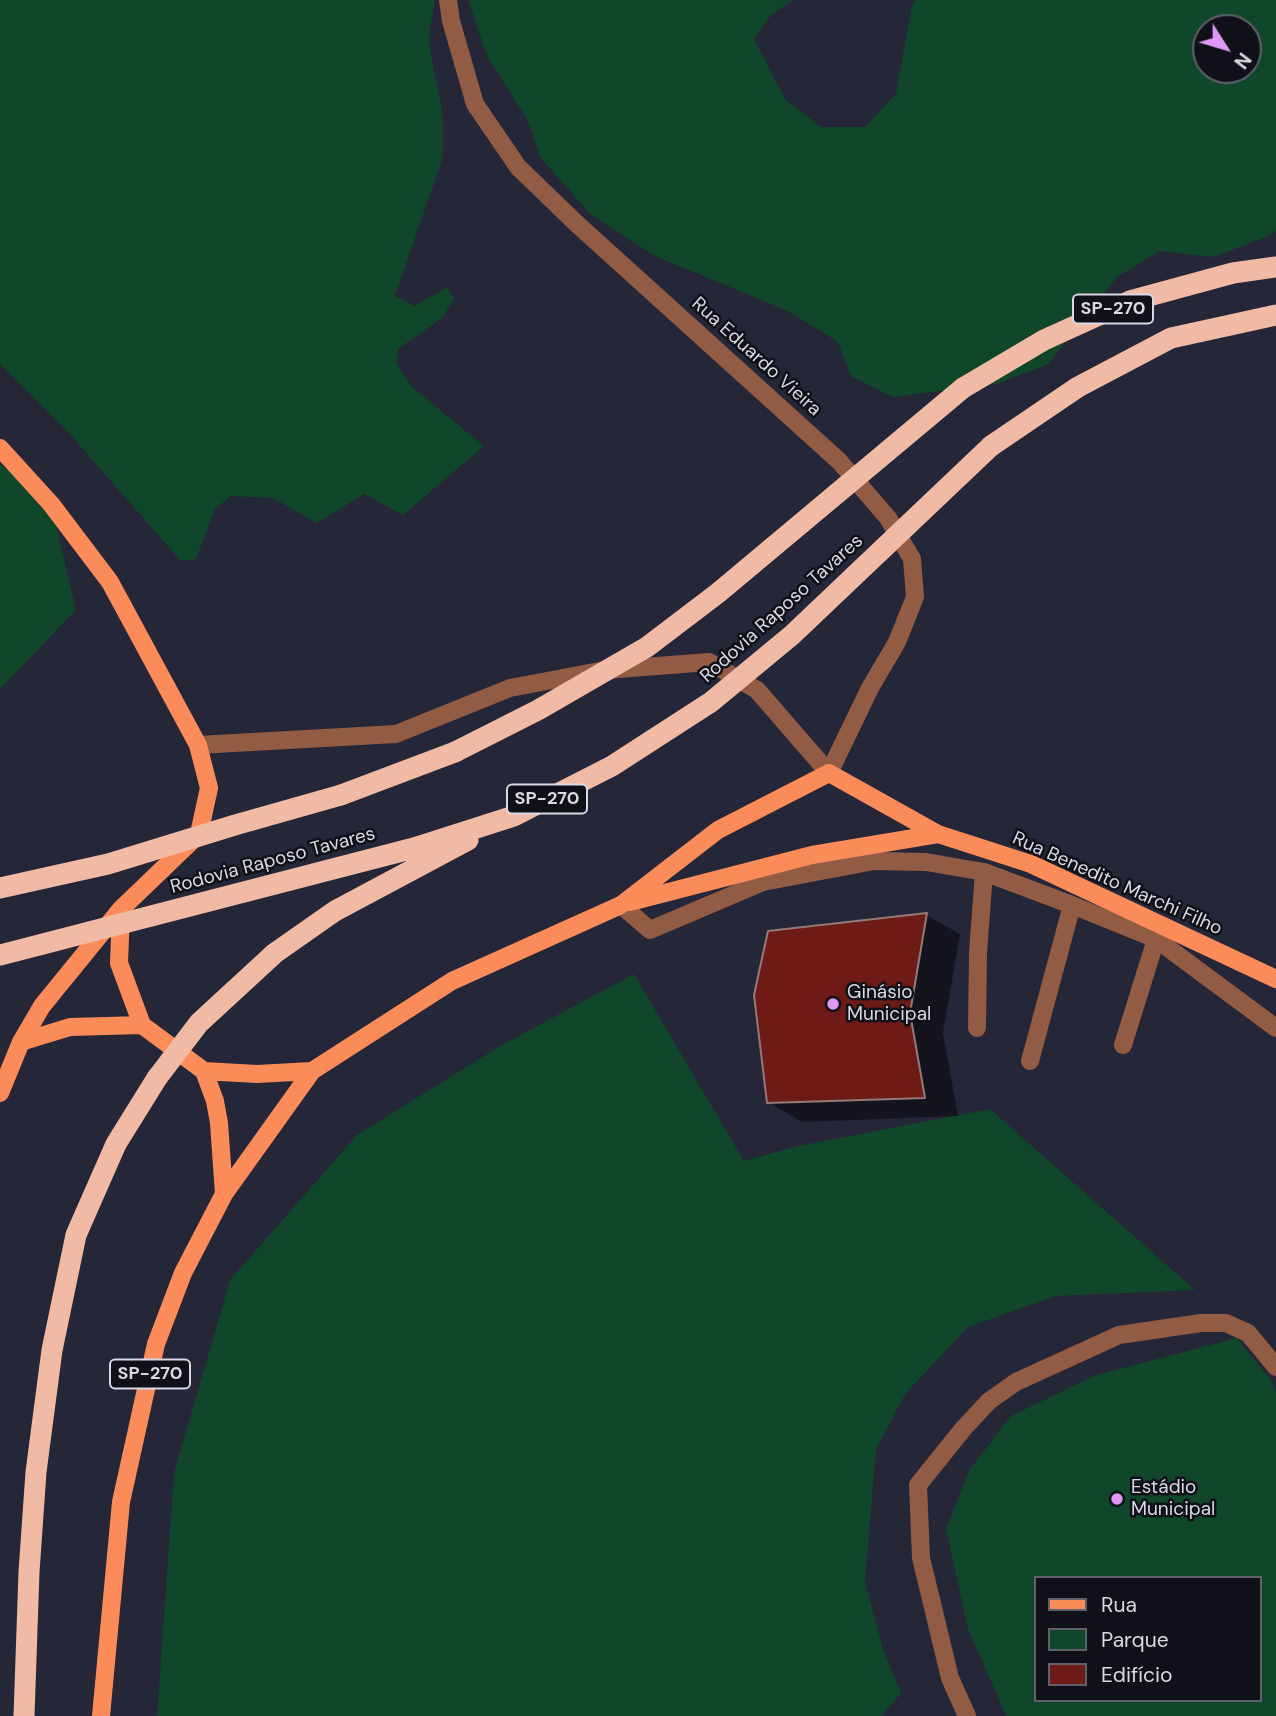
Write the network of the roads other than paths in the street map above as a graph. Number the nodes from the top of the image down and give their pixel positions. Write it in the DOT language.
graph roads {
  1 [pos="448,0"];
  2 [pos="1276,267"];
  3 [pos="1276,315"];
  4 [pos="0,448"];
  5 [pos="198,745"];
  6 [pos="829,773"];
  7 [pos="514,816"];
  8 [pos="938,834"];
  9 [pos="984,872"];
  10 [pos="0,888"];
  11 [pos="621,905"];
  12 [pos="1072,905"];
  13 [pos="121,909"];
  14 [pos="1156,939"];
  15 [pos="0,955"];
  16 [pos="1276,979"];
  17 [pos="142,1025"];
  18 [pos="977,1028"];
  19 [pos="1276,1028"];
  20 [pos="21,1042"];
  21 [pos="1123,1045"];
  22 [pos="1030,1061"];
  23 [pos="204,1071"];
  24 [pos="312,1071"];
  25 [pos="0,1093"];
  26 [pos="224,1195"];
  27 [pos="1276,1367"];
  28 [pos="24,1716"];
  29 [pos="101,1716"];
  30 [pos="967,1716"];
  1 -- 6 [label="street, Rua Eduardo Vieira"];
  2 -- 10 [label="highway, SP-270, bridge"];
  3 -- 7 [label="highway, Rodovia Raposo Tavares / SP-270, bridge"];
  4 -- 5 [label="main road"];
  5 -- 6 [label="street"];
  5 -- 13 [label="main road"];
  6 -- 8 [label="main road, Rua Benedito Marchi Filho"];
  6 -- 11 [label="main road, SP-270"];
  7 -- 15 [label="highway, Rodovia Raposo Tavares / SP-270, bridge"];
  7 -- 28 [label="highway, bridge"];
  8 -- 11 [label="main road, SP-270"];
  8 -- 16 [label="main road, Rua Benedito Marchi Filho"];
  9 -- 11 [label="street"];
  9 -- 12 [label="street"];
  9 -- 18 [label="street"];
  11 -- 24 [label="main road, SP-270"];
  12 -- 14 [label="street"];
  12 -- 22 [label="street"];
  13 -- 17 [label="main road"];
  13 -- 20 [label="main road"];
  14 -- 19 [label="street"];
  14 -- 21 [label="street"];
  17 -- 20 [label="main road"];
  17 -- 23 [label="main road"];
  20 -- 25 [label="main road"];
  23 -- 24 [label="main road"];
  23 -- 26 [label="main road"];
  24 -- 26 [label="main road, SP-270"];
  26 -- 29 [label="main road, SP-270"];
  27 -- 30 [label="street"];
}
